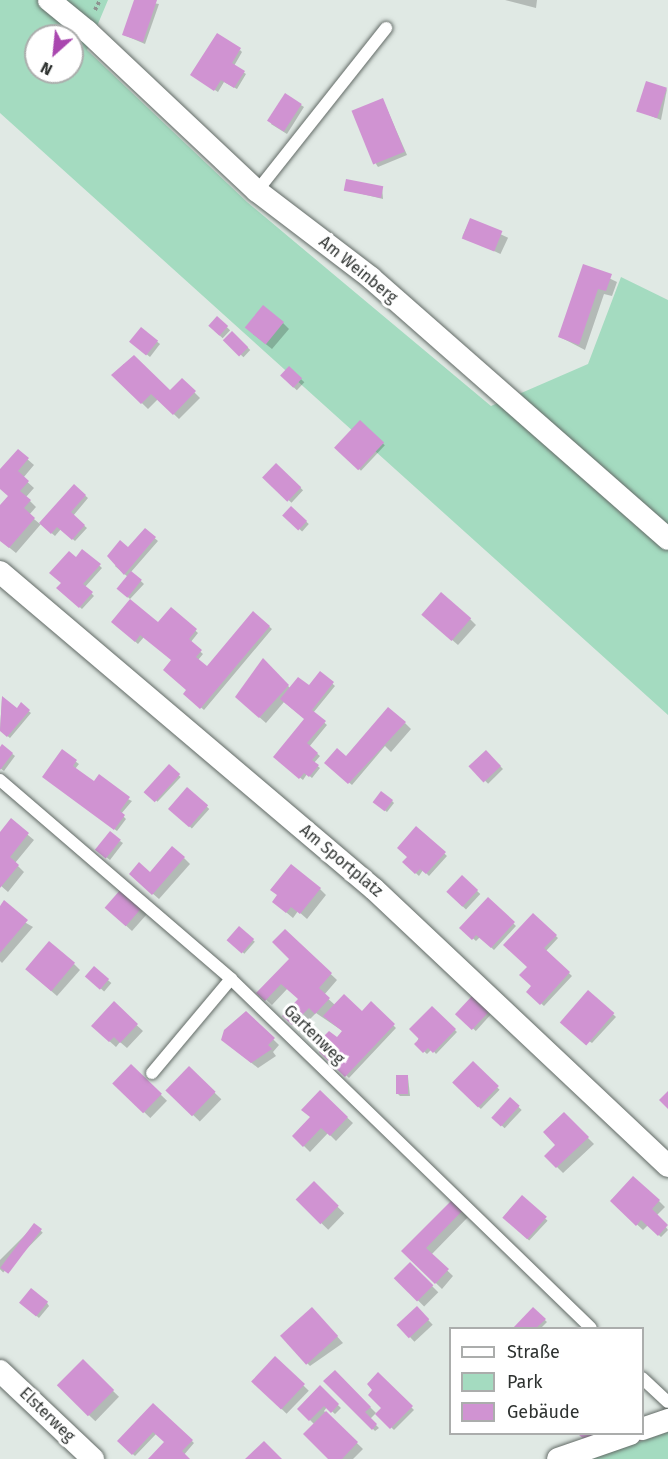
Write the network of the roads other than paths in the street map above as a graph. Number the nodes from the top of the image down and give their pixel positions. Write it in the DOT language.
graph roads {
  1 [pos="49,0"];
  2 [pos="386,28"];
  3 [pos="257,190"];
  4 [pos="668,539"];
  5 [pos="0,572"];
  6 [pos="0,780"];
  7 [pos="231,979"];
  8 [pos="152,1073"];
  9 [pos="668,1166"];
  10 [pos="589,1327"];
  11 [pos="0,1371"];
  12 [pos="644,1380"];
  13 [pos="668,1402"];
  14 [pos="668,1420"];
  15 [pos="644,1428"];
  16 [pos="627,1435"];
  17 [pos="93,1459"];
  18 [pos="558,1459"];
  1 -- 3 [label="street, Am Weinberg"];
  2 -- 3 [label="lane"];
  3 -- 4 [label="street, Am Weinberg"];
  5 -- 9 [label="street, Am Sportplatz"];
  6 -- 7 [label="lane, Gartenweg"];
  7 -- 8 [label="lane"];
  7 -- 10 [label="lane, Gartenweg"];
  11 -- 17 [label="street, Elsterweg"];
  12 -- 13 [label="lane"];
  14 -- 15 [label="street"];
  16 -- 18 [label="street"];
}
